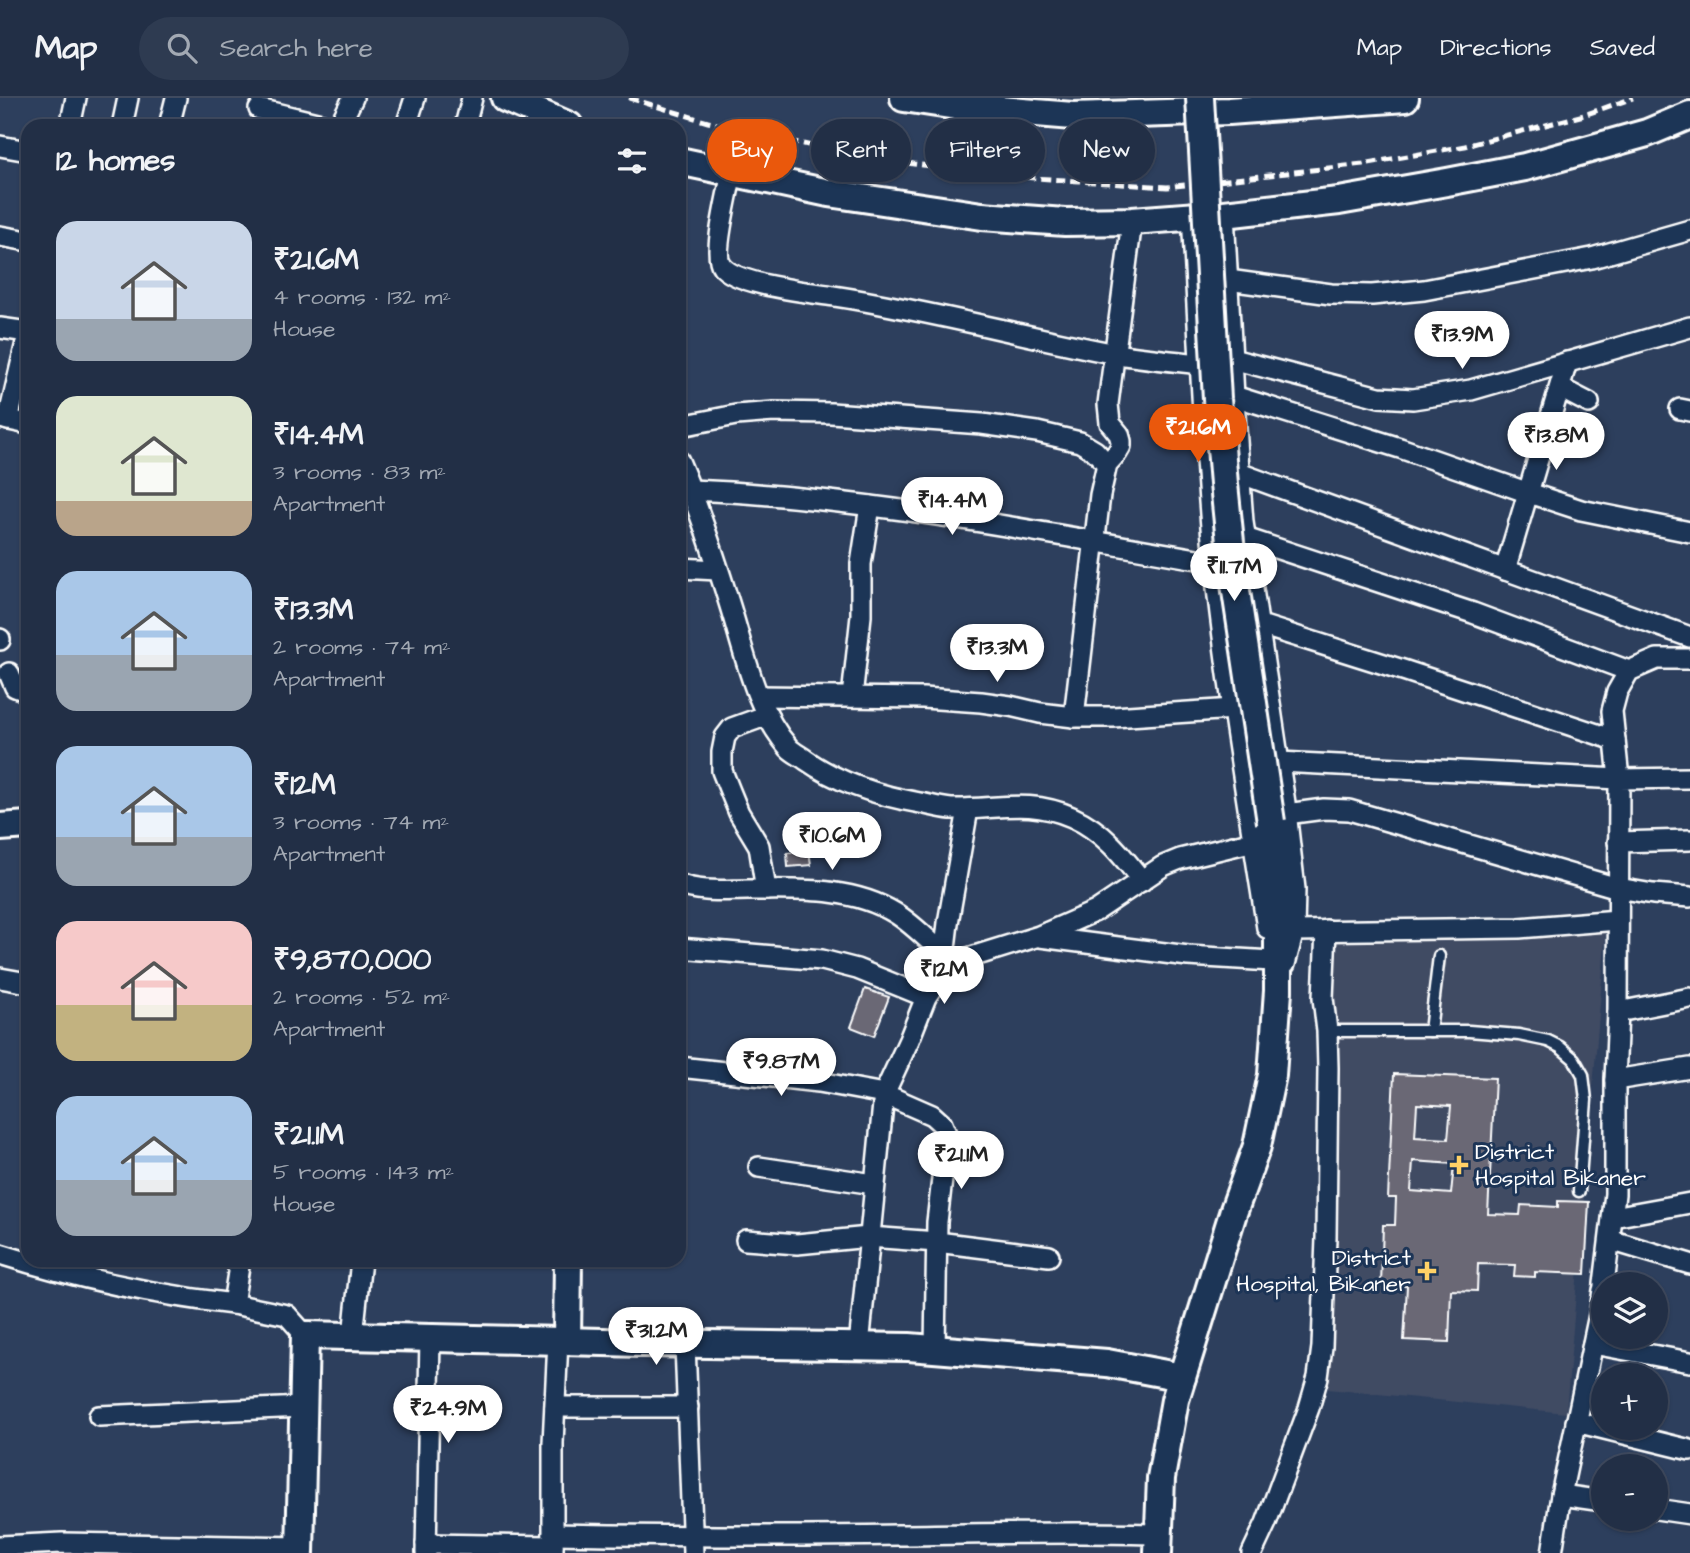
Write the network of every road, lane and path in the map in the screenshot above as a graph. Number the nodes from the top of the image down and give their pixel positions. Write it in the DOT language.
graph roads {
  1 [pos="76,98"];
  2 [pos="128,98"];
  3 [pos="176,98"];
  4 [pos="354,98"];
  5 [pos="415,98"];
  6 [pos="472,98"];
  7 [pos="505,98"];
  8 [pos="904,98"];
  9 [pos="1405,98"];
  10 [pos="1203,104"];
  11 [pos="1121,106"];
  12 [pos="258,111"];
  13 [pos="1690,115"];
  14 [pos="72,119"];
  15 [pos="124,119"];
  16 [pos="171,119"];
  17 [pos="296,119"];
  18 [pos="343,119"];
  19 [pos="408,119"];
  20 [pos="467,119"];
  21 [pos="546,119"];
  22 [pos="0,146"];
  23 [pos="21,150"];
  24 [pos="686,163"];
  25 [pos="707,167"];
  26 [pos="730,182"];
  27 [pos="778,182"];
  28 [pos="1224,214"];
  29 [pos="1192,216"];
  30 [pos="1132,221"];
  31 [pos="1690,230"];
  32 [pos="0,236"];
  33 [pos="21,240"];
  34 [pos="1228,280"];
  35 [pos="1690,327"];
  36 [pos="0,328"];
  37 [pos="21,332"];
  38 [pos="1114,353"];
  39 [pos="21,358"];
  40 [pos="1232,359"];
  41 [pos="1567,362"];
  42 [pos="1201,364"];
  43 [pos="1560,388"];
  44 [pos="1234,396"];
  45 [pos="1588,403"];
  46 [pos="4,419"];
  47 [pos="686,425"];
  48 [pos="1107,464"];
  49 [pos="1240,472"];
  50 [pos="686,478"];
  51 [pos="691,490"];
  52 [pos="1529,493"];
  53 [pos="870,506"];
  54 [pos="1690,532"];
  55 [pos="1245,538"];
  56 [pos="1096,540"];
  57 [pos="1214,562"];
  58 [pos="686,568"];
  59 [pos="718,570"];
  60 [pos="1505,570"];
  61 [pos="1257,624"];
  62 [pos="1690,637"];
  63 [pos="1690,659"];
  64 [pos="1629,671"];
  65 [pos="9,673"];
  66 [pos="21,689"];
  67 [pos="759,696"];
  68 [pos="852,697"];
  69 [pos="1234,709"];
  70 [pos="768,715"];
  71 [pos="1074,717"];
  72 [pos="1615,740"];
  73 [pos="1279,762"];
  74 [pos="1690,778"];
  75 [pos="1619,779"];
  76 [pos="968,809"];
  77 [pos="21,826"];
  78 [pos="1270,826"];
  79 [pos="0,827"];
  80 [pos="1690,840"];
  81 [pos="1618,842"];
  82 [pos="1142,881"];
  83 [pos="686,886"];
  84 [pos="1618,888"];
  85 [pos="766,890"];
  86 [pos="1690,897"];
  87 [pos="1618,920"];
  88 [pos="1294,930"];
  89 [pos="1326,930"];
  90 [pos="1039,936"];
  91 [pos="686,949"];
  92 [pos="1439,956"];
  93 [pos="1272,961"];
  94 [pos="944,964"];
  95 [pos="0,978"];
  96 [pos="21,982"];
  97 [pos="1278,991"];
  98 [pos="926,997"];
  99 [pos="1690,998"];
  100 [pos="1618,1012"];
  101 [pos="1327,1031"];
  102 [pos="1430,1031"];
  103 [pos="686,1068"];
  104 [pos="1690,1068"];
  105 [pos="1615,1080"];
  106 [pos="884,1094"];
  107 [pos="759,1167"];
  108 [pos="874,1184"];
  109 [pos="1578,1191"];
  110 [pos="1690,1203"];
  111 [pos="1613,1217"];
  112 [pos="869,1237"];
  113 [pos="746,1240"];
  114 [pos="1610,1240"];
  115 [pos="937,1242"];
  116 [pos="0,1254"];
  117 [pos="1049,1256"];
  118 [pos="21,1261"];
  119 [pos="1690,1264"];
  120 [pos="39,1267"];
  121 [pos="239,1267"];
  122 [pos="360,1267"];
  123 [pos="568,1267"];
  124 [pos="1606,1272"];
  125 [pos="233,1304"];
  126 [pos="305,1335"];
  127 [pos="353,1336"];
  128 [pos="430,1337"];
  129 [pos="563,1341"];
  130 [pos="685,1344"];
  131 [pos="859,1346"];
  132 [pos="934,1349"];
  133 [pos="1592,1349"];
  134 [pos="1620,1349"];
  135 [pos="1690,1362"];
  136 [pos="1182,1377"];
  137 [pos="304,1407"];
  138 [pos="555,1407"];
  139 [pos="688,1407"];
  140 [pos="99,1416"];
  141 [pos="1576,1422"];
  142 [pos="1690,1450"];
  143 [pos="1561,1494"];
  144 [pos="1591,1499"];
  145 [pos="1668,1511"];
  146 [pos="1690,1514"];
  147 [pos="987,1543"];
  148 [pos="553,1544"];
  149 [pos="837,1544"];
  150 [pos="1158,1544"];
  151 [pos="693,1545"];
  152 [pos="0,1546"];
  153 [pos="426,1548"];
  154 [pos="300,1550"];
  155 [pos="1252,1553"];
  156 [pos="1552,1553"];
  1 -- 14 [label="street"];
  2 -- 15 [label="street"];
  3 -- 16 [label="street"];
  4 -- 18 [label="street"];
  5 -- 19 [label="street"];
  6 -- 20 [label="street"];
  7 -- 21 [label="street"];
  8 -- 11 [label="street"];
  9 -- 10 [label="street"];
  10 -- 11 [label="street"];
  10 -- 78 [label="street, bridge"];
  12 -- 17 [label="street"];
  13 -- 28 [label="street"];
  22 -- 23 [label="street"];
  24 -- 25 [label="street"];
  26 -- 38 [label="street"];
  27 -- 30 [label="street"];
  28 -- 29 [label="street"];
  28 -- 34 [label="street"];
  29 -- 30 [label="street"];
  29 -- 42 [label="street"];
  30 -- 38 [label="street"];
  31 -- 34 [label="street"];
  32 -- 33 [label="street"];
  34 -- 40 [label="street"];
  35 -- 41 [label="street"];
  36 -- 37 [label="street"];
  38 -- 42 [label="street"];
  38 -- 48 [label="street"];
  39 -- 46 [label="street"];
  40 -- 41 [label="street"];
  40 -- 44 [label="street"];
  41 -- 43 [label="street"];
  42 -- 57 [label="street"];
  43 -- 45 [label="street"];
  43 -- 52 [label="street"];
  44 -- 49 [label="street"];
  44 -- 52 [label="street"];
  47 -- 48 [label="street"];
  48 -- 56 [label="street"];
  49 -- 55 [label="street"];
  49 -- 60 [label="street"];
  50 -- 51 [label="street"];
  51 -- 53 [label="street"];
  51 -- 59 [label="street"];
  52 -- 54 [label="street"];
  52 -- 60 [label="street"];
  53 -- 56 [label="street"];
  53 -- 68 [label="street"];
  55 -- 61 [label="street"];
  55 -- 64 [label="street"];
  56 -- 57 [label="street"];
  56 -- 71 [label="street"];
  57 -- 69 [label="street"];
  58 -- 59 [label="street"];
  59 -- 67 [label="street"];
  60 -- 62 [label="street"];
  61 -- 72 [label="street"];
  61 -- 73 [label="street"];
  63 -- 64 [label="street"];
  64 -- 72 [label="street"];
  65 -- 66 [label="street"];
  67 -- 68 [label="street"];
  67 -- 70 [label="street"];
  68 -- 71 [label="street"];
  69 -- 71 [label="street"];
  69 -- 78 [label="street"];
  70 -- 76 [label="street"];
  70 -- 85 [label="street"];
  72 -- 75 [label="street"];
  73 -- 75 [label="street"];
  73 -- 78 [label="street"];
  74 -- 75 [label="street"];
  75 -- 81 [label="street"];
  76 -- 82 [label="street"];
  76 -- 94 [label="street"];
  77 -- 79 [label="street"];
  78 -- 82 [label="street"];
  78 -- 84 [label="street"];
  78 -- 88 [label="street"];
  78 -- 93 [label="street"];
  78 -- 97 [label="street"];
  80 -- 81 [label="street"];
  81 -- 84 [label="street"];
  82 -- 90 [label="street"];
  83 -- 85 [label="street"];
  84 -- 86 [label="street"];
  84 -- 87 [label="street"];
  85 -- 94 [label="street"];
  87 -- 89 [label="street"];
  87 -- 100 [label="street"];
  88 -- 89 [label="street"];
  88 -- 97 [label="street"];
  89 -- 101 [label="street"];
  90 -- 93 [label="street"];
  90 -- 94 [label="street"];
  91 -- 98 [label="street"];
  92 -- 102 [label="lane"];
  93 -- 97 [label="street"];
  94 -- 98 [label="street"];
  95 -- 96 [label="street"];
  97 -- 136 [label="street"];
  98 -- 106 [label="street"];
  99 -- 100 [label="street"];
  100 -- 105 [label="street"];
  101 -- 102 [label="lane"];
  101 -- 155 [label="street"];
  102 -- 109 [label="lane"];
  103 -- 106 [label="street"];
  104 -- 105 [label="street"];
  105 -- 111 [label="street"];
  106 -- 108 [label="street"];
  106 -- 115 [label="street"];
  107 -- 108 [label="street"];
  108 -- 112 [label="street"];
  110 -- 111 [label="street"];
  111 -- 114 [label="street"];
  112 -- 113 [label="street"];
  112 -- 115 [label="street"];
  112 -- 131 [label="street"];
  114 -- 119 [label="street"];
  114 -- 124 [label="street"];
  115 -- 117 [label="street"];
  115 -- 132 [label="street"];
  116 -- 118 [label="street"];
  120 -- 125 [label="street"];
  121 -- 125 [label="street"];
  122 -- 127 [label="street"];
  123 -- 129 [label="street"];
  125 -- 126 [label="street"];
  126 -- 127 [label="street"];
  126 -- 137 [label="street"];
  127 -- 128 [label="street"];
  128 -- 129 [label="street"];
  128 -- 153 [label="street"];
  129 -- 130 [label="street"];
  129 -- 138 [label="street"];
  130 -- 131 [label="street"];
  130 -- 139 [label="street"];
  131 -- 132 [label="street"];
  132 -- 136 [label="street"];
  133 -- 141 [label="street"];
  134 -- 135 [label="street"];
  136 -- 150 [label="street"];
  137 -- 140 [label="street"];
  137 -- 154 [label="street"];
  138 -- 139 [label="street"];
  138 -- 148 [label="street"];
  139 -- 151 [label="street"];
  141 -- 142 [label="street"];
  141 -- 143 [label="street"];
  143 -- 144 [label="street"];
  143 -- 156 [label="street"];
  145 -- 146 [label="street"];
  147 -- 149 [label="street"];
  147 -- 150 [label="street"];
  148 -- 151 [label="street"];
  148 -- 153 [label="street"];
  149 -- 151 [label="street"];
  152 -- 154 [label="street"];
}
